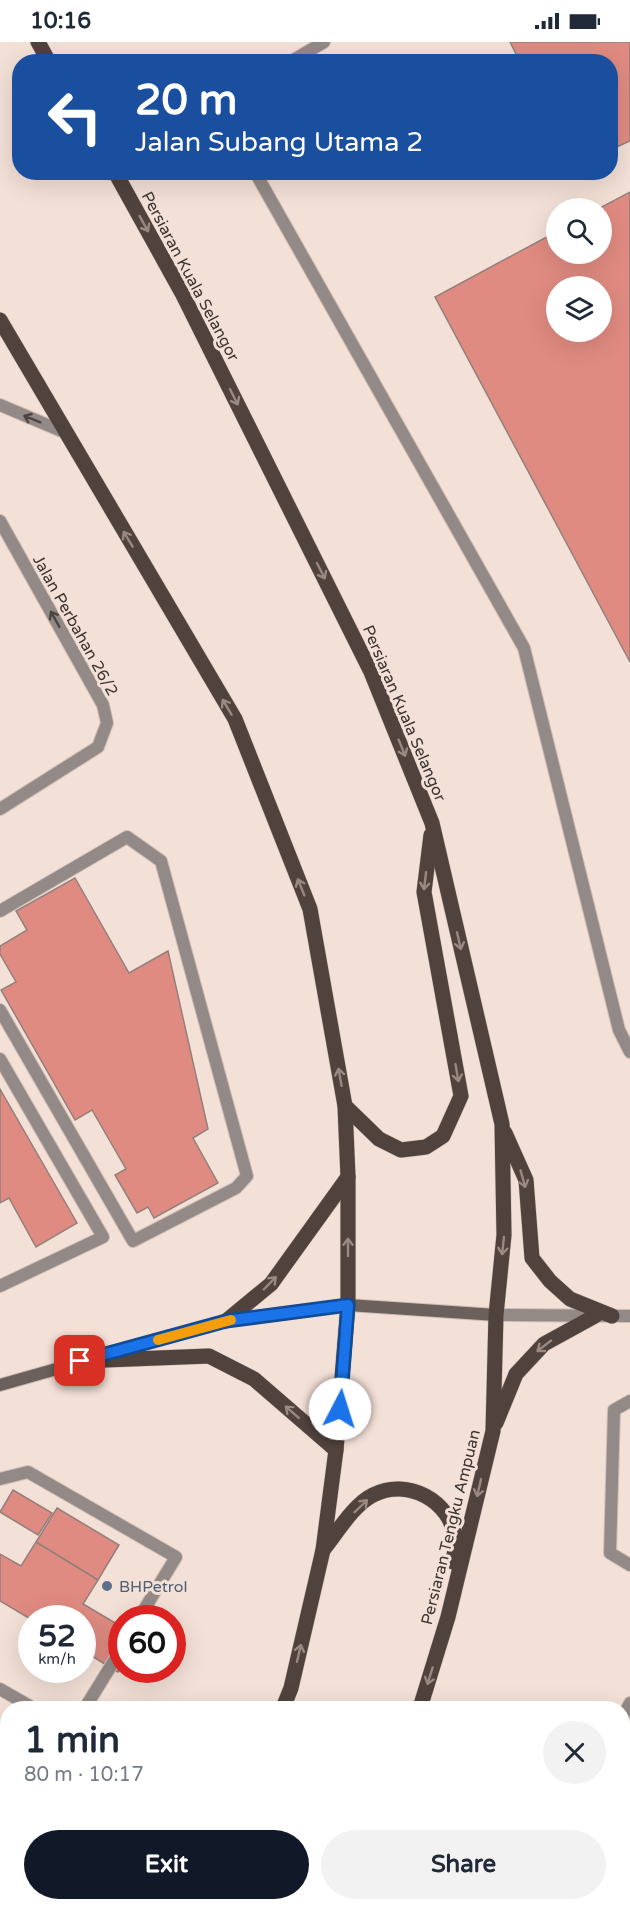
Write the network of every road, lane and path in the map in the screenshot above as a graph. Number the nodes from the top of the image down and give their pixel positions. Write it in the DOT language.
graph roads {
  1 [pos="324,42"];
  2 [pos="304,54"];
  3 [pos="119,180"];
  4 [pos="260,180"];
  5 [pos="0,320"];
  6 [pos="0,405"];
  7 [pos="64,432"];
  8 [pos="0,521"];
  9 [pos="0,808"];
  10 [pos="432,823"];
  11 [pos="0,911"];
  12 [pos="0,1010"];
  13 [pos="624,1027"];
  14 [pos="630,1052"];
  15 [pos="0,1059"];
  16 [pos="345,1106"];
  17 [pos="502,1124"];
  18 [pos="348,1177"];
  19 [pos="0,1286"];
  20 [pos="348,1305"];
  21 [pos="496,1315"];
  22 [pos="595,1316"];
  23 [pos="612,1316"];
  24 [pos="630,1316"];
  25 [pos="226,1321"];
  26 [pos="80,1361"];
  27 [pos="0,1385"];
  28 [pos="630,1401"];
  29 [pos="493,1431"];
  30 [pos="336,1450"];
  31 [pos="0,1479"];
  32 [pos="323,1550"];
  33 [pos="630,1565"];
  34 [pos="148,1605"];
  35 [pos="448,1617"];
  36 [pos="108,1671"];
  37 [pos="0,1689"];
  38 [pos="21,1701"];
  39 [pos="89,1701"];
  40 [pos="286,1701"];
  41 [pos="422,1701"];
  1 -- 2 [label="street"];
  3 -- 10 [label="main road, Persiaran Kuala Selangor, one-way"];
  4 -- 13 [label="street"];
  5 -- 7 [label="main road"];
  7 -- 6 [label="street, one-way"];
  16 -- 7 [label="main road, one-way"];
  9 -- 8 [label="street, Jalan Perbahan 26/2, one-way"];
  10 -- 16 [label="main road, one-way"];
  10 -- 17 [label="main road, Persiaran Kuala Selangor, one-way"];
  11 -- 12 [label="street"];
  13 -- 14 [label="street"];
  15 -- 19 [label="street"];
  16 -- 18 [label="main road"];
  17 -- 21 [label="main road, Persiaran Kuala Selangor, one-way"];
  17 -- 23 [label="main road, one-way"];
  20 -- 18 [label="main road, one-way"];
  25 -- 18 [label="main road, one-way"];
  20 -- 21 [label="main road"];
  20 -- 25 [label="main road"];
  20 -- 30 [label="main road"];
  21 -- 22 [label="street"];
  21 -- 29 [label="main road, Persiaran Tengku Ampuan"];
  22 -- 23 [label="street"];
  22 -- 29 [label="main road, one-way"];
  23 -- 24 [label="street"];
  25 -- 26 [label="main road"];
  26 -- 27 [label="main road"];
  30 -- 26 [label="main road, one-way"];
  28 -- 33 [label="street"];
  29 -- 35 [label="main road, Persiaran Tengku Ampuan, one-way"];
  30 -- 32 [label="main road"];
  31 -- 34 [label="street"];
  32 -- 35 [label="main road, one-way"];
  40 -- 32 [label="main road, one-way"];
  35 -- 41 [label="main road, Persiaran Tengku Ampuan, one-way"];
  36 -- 39 [label="street"];
  37 -- 38 [label="street"];
}
